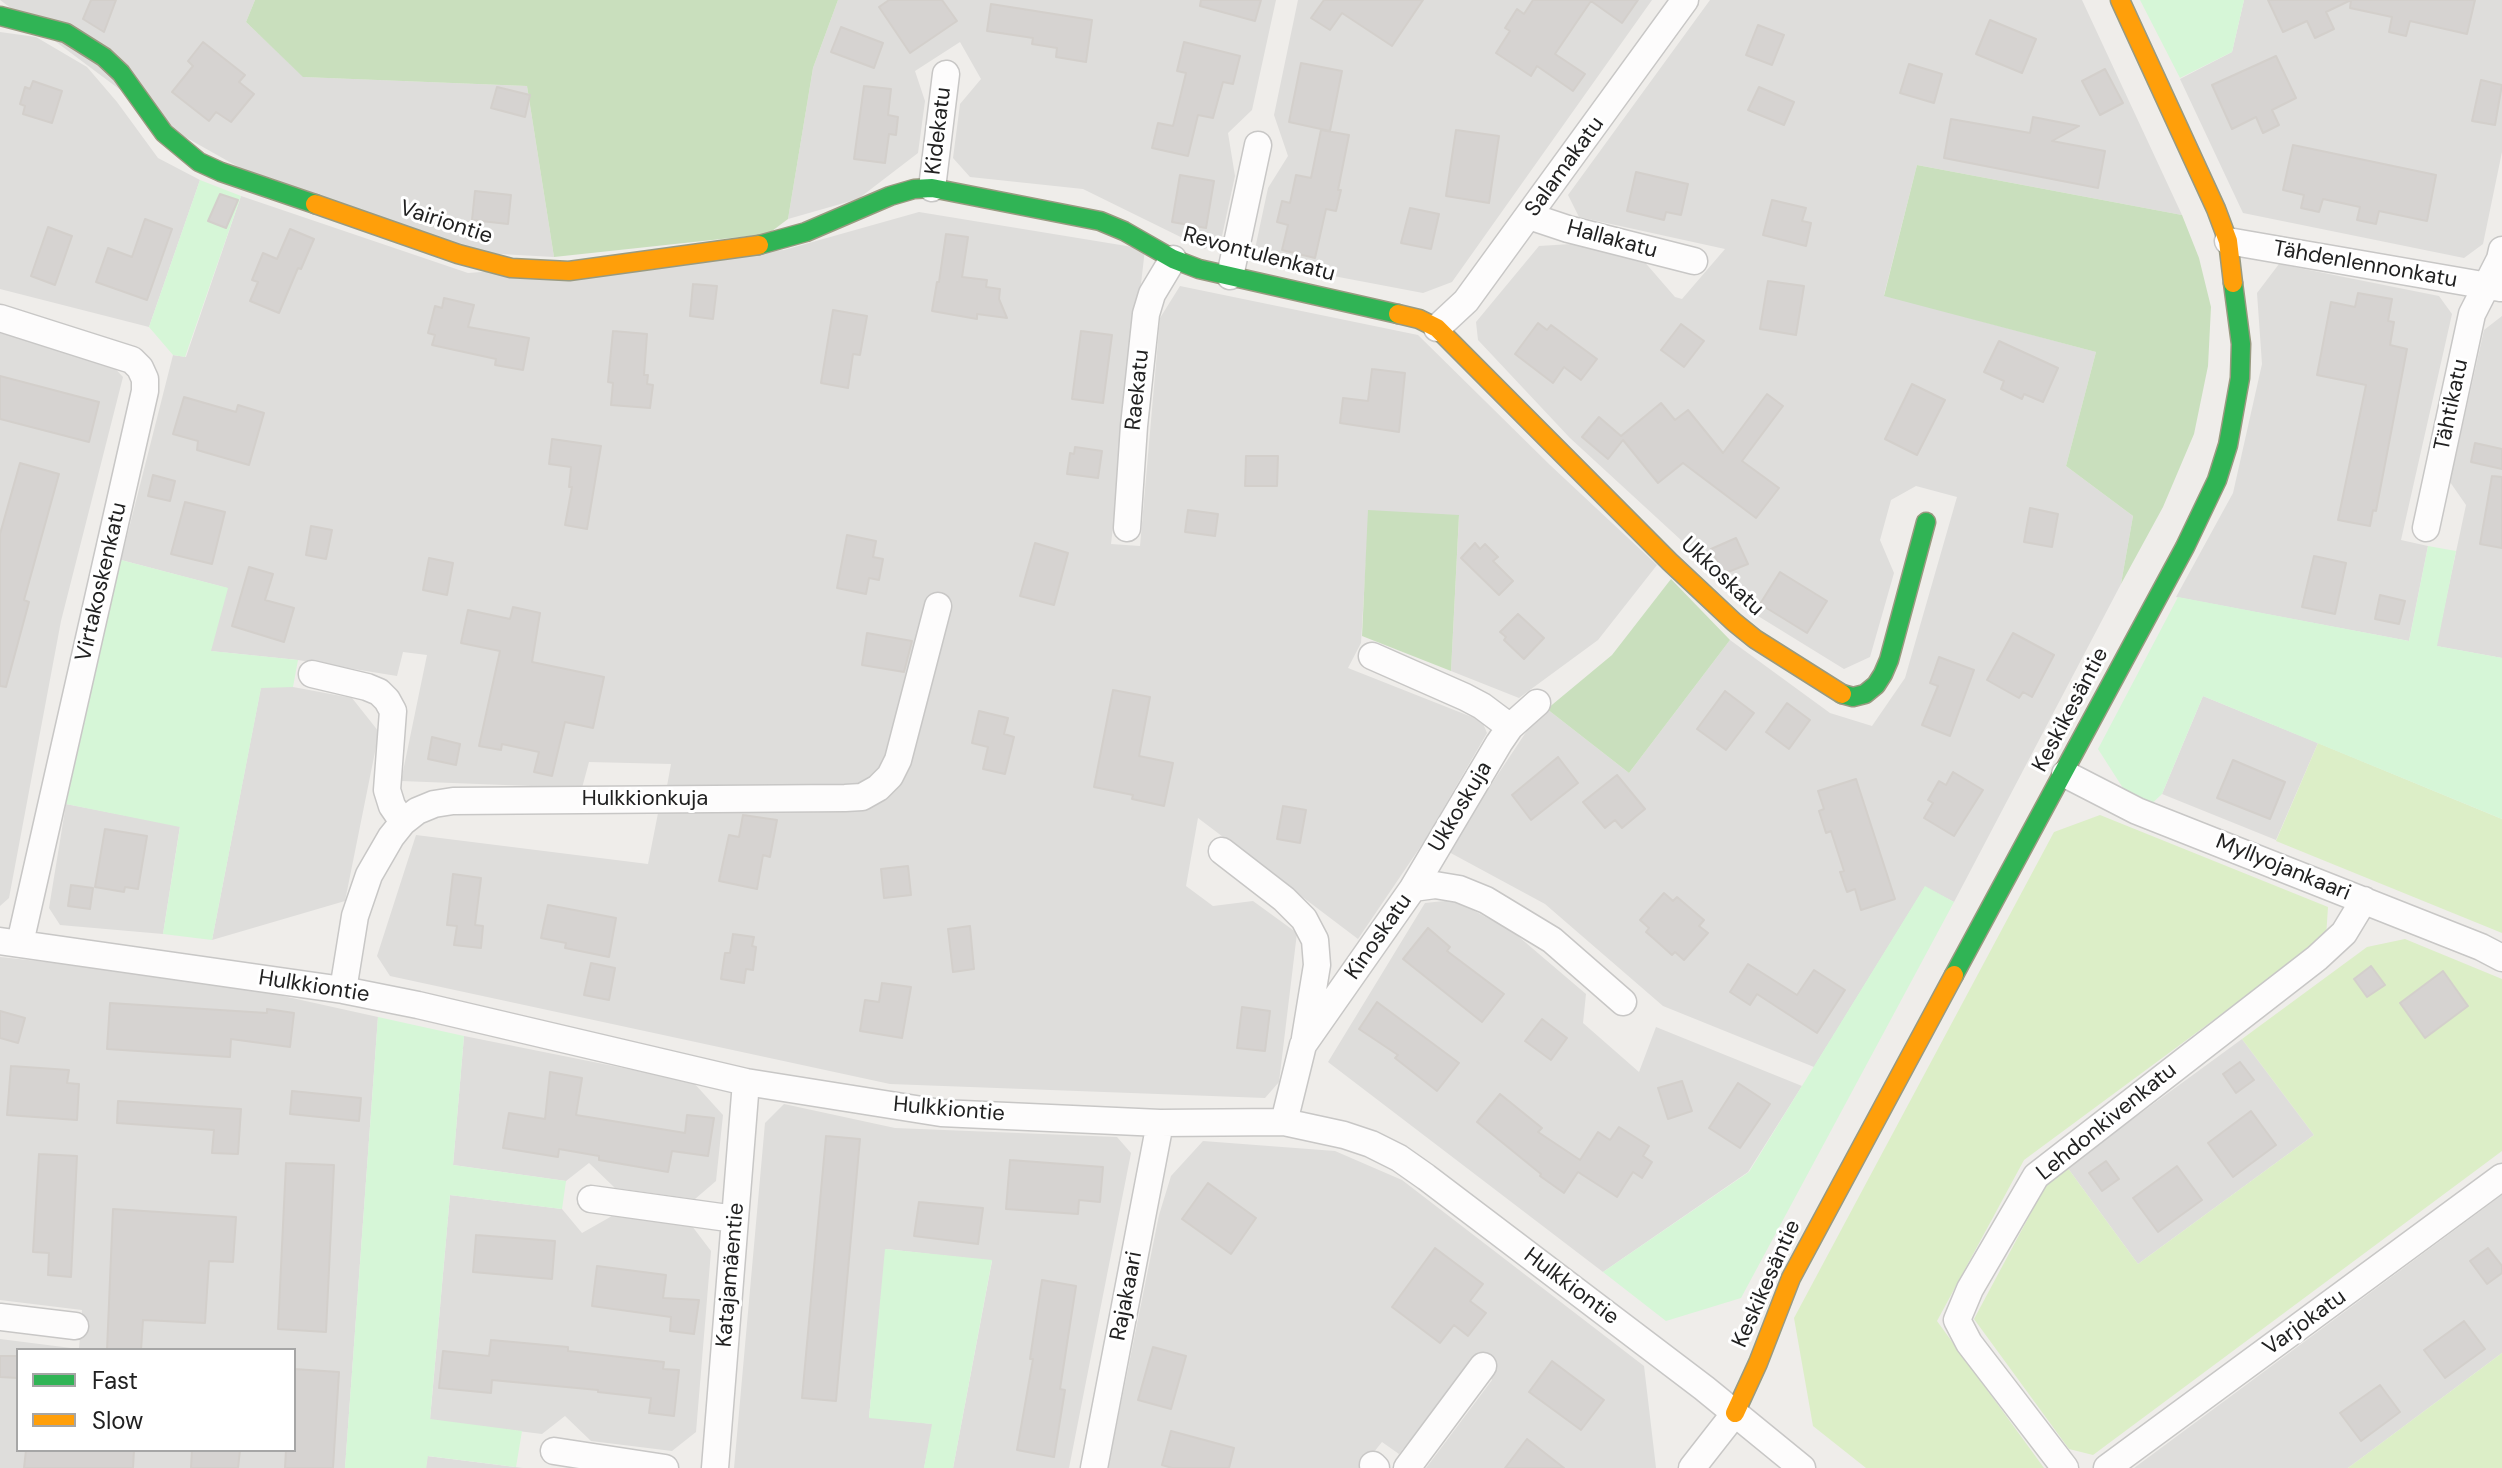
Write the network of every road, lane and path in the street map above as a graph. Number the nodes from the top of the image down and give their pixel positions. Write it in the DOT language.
graph roads {
  1 [pos="1685,0"];
  2 [pos="2120,0"];
  3 [pos="0,16"];
  4 [pos="946,74"];
  5 [pos="1258,145"];
  6 [pos="932,188"];
  7 [pos="1529,216"];
  8 [pos="2228,241"];
  9 [pos="2502,250"];
  10 [pos="1173,259"];
  11 [pos="1694,261"];
  12 [pos="1230,276"];
  13 [pos="2494,287"];
  14 [pos="0,318"];
  15 [pos="1437,328"];
  16 [pos="1926,522"];
  17 [pos="1127,528"];
  18 [pos="2426,528"];
  19 [pos="938,606"];
  20 [pos="1372,656"];
  21 [pos="312,674"];
  22 [pos="1537,703"];
  23 [pos="1510,727"];
  24 [pos="2065,774"];
  25 [pos="403,822"];
  26 [pos="1222,851"];
  27 [pos="1413,888"];
  28 [pos="2364,900"];
  29 [pos="10,942"];
  30 [pos="2502,958"];
  31 [pos="343,990"];
  32 [pos="1623,1002"];
  33 [pos="1303,1045"];
  34 [pos="746,1082"];
  35 [pos="1284,1122"];
  36 [pos="1160,1123"];
  37 [pos="2502,1177"];
  38 [pos="591,1199"];
  39 [pos="735,1219"];
  40 [pos="0,1317"];
  41 [pos="75,1326"];
  42 [pos="1483,1366"];
  43 [pos="1735,1413"];
  44 [pos="554,1451"];
  45 [pos="665,1468"];
  46 [pos="715,1468"];
  47 [pos="1094,1468"];
  48 [pos="1407,1468"];
  49 [pos="1692,1468"];
  50 [pos="1802,1468"];
  51 [pos="2065,1468"];
  52 [pos="2107,1468"];
  1 -- 7 [label="street, Salamakatu"];
  2 -- 8 [label="street, Keskikesäntie"];
  3 -- 6 [label="street, Vairiontie"];
  4 -- 6 [label="street, Kidekatu"];
  5 -- 12 [label="street"];
  6 -- 10 [label="street, Revontulenkatu"];
  7 -- 11 [label="street, Hallakatu"];
  7 -- 15 [label="street, Salamakatu"];
  8 -- 13 [label="street, Tähdenlennonkatu"];
  8 -- 24 [label="street, Keskikesäntie"];
  9 -- 13 [label="street, Tähtikatu"];
  10 -- 12 [label="street, Revontulenkatu"];
  10 -- 17 [label="street, Raekatu"];
  12 -- 15 [label="street, Revontulenkatu"];
  13 -- 18 [label="street, Tähtikatu"];
  14 -- 29 [label="street, Virtakoskenkatu"];
  15 -- 16 [label="street, Ukkoskatu"];
  19 -- 25 [label="street, Hulkkionkuja"];
  20 -- 23 [label="street"];
  21 -- 25 [label="street"];
  22 -- 23 [label="street, Ukkoskuja"];
  23 -- 27 [label="street, Ukkoskuja"];
  24 -- 28 [label="street, Myllyojankaari"];
  24 -- 43 [label="street, Keskikesäntie"];
  25 -- 31 [label="street, Hulkkionkuja"];
  26 -- 33 [label="street"];
  27 -- 32 [label="street, Kinoskatu"];
  27 -- 33 [label="street, Kinoskatu"];
  28 -- 30 [label="street, Myllyojankaari"];
  28 -- 51 [label="street, Lehdonkivenkatu"];
  29 -- 31 [label="street, Hulkkiontie"];
  31 -- 34 [label="street, Hulkkiontie"];
  33 -- 35 [label="street, Kinoskatu"];
  34 -- 36 [label="street, Hulkkiontie"];
  34 -- 39 [label="street, Katajamäentie"];
  35 -- 36 [label="street, Hulkkiontie"];
  35 -- 43 [label="street, Hulkkiontie"];
  36 -- 47 [label="street, Rajakaari"];
  37 -- 52 [label="street, Varjokatu"];
  38 -- 39 [label="street"];
  39 -- 46 [label="street, Katajamäentie"];
  40 -- 41 [label="street"];
  42 -- 48 [label="street"];
  43 -- 49 [label="street"];
  43 -- 50 [label="street, Hulkkiontie"];
  44 -- 45 [label="street"];
}
